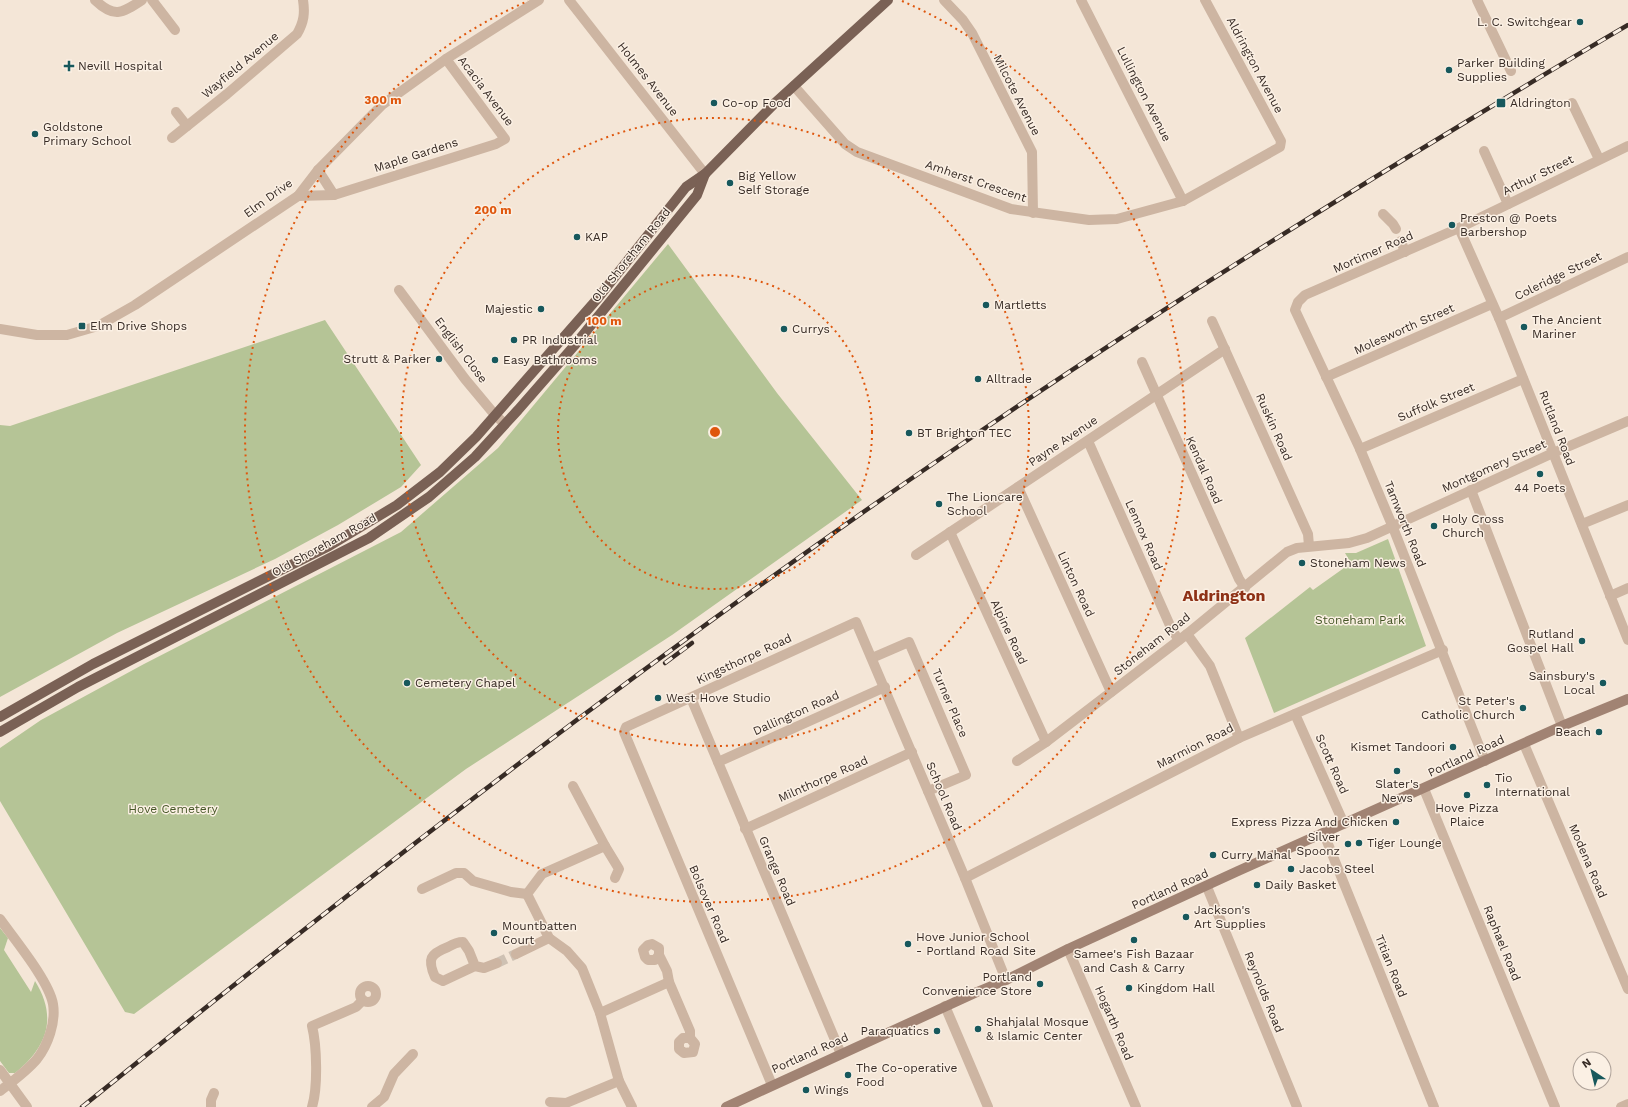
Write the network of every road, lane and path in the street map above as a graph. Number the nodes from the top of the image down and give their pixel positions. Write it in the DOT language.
graph roads {
  1 [pos="95,0"];
  2 [pos="142,0"];
  3 [pos="152,0"];
  4 [pos="303,0"];
  5 [pos="539,0"];
  6 [pos="569,0"];
  7 [pos="888,0"];
  8 [pos="944,0"];
  9 [pos="1081,0"];
  10 [pos="1205,0"];
  11 [pos="1477,0"];
  12 [pos="175,30"];
  13 [pos="446,59"];
  14 [pos="1511,71"];
  15 [pos="794,86"];
  16 [pos="1572,103"];
  17 [pos="176,112"];
  18 [pos="188,126"];
  19 [pos="172,138"];
  20 [pos="505,139"];
  21 [pos="1281,141"];
  22 [pos="1628,146"];
  23 [pos="1484,152"];
  24 [pos="1599,159"];
  25 [pos="318,170"];
  26 [pos="706,174"];
  27 [pos="334,195"];
  28 [pos="298,196"];
  29 [pos="1183,201"];
  30 [pos="1508,204"];
  31 [pos="1033,213"];
  32 [pos="1383,214"];
  33 [pos="1459,228"];
  34 [pos="1396,229"];
  35 [pos="1401,241"];
  36 [pos="1406,252"];
  37 [pos="1628,256"];
  38 [pos="399,290"];
  39 [pos="1298,302"];
  40 [pos="1492,304"];
  41 [pos="1499,318"];
  42 [pos="1212,320"];
  43 [pos="0,328"];
  44 [pos="1225,349"];
  45 [pos="1142,362"];
  46 [pos="1326,377"];
  47 [pos="1523,379"];
  48 [pos="1156,395"];
  49 [pos="495,415"];
  50 [pos="1628,422"];
  51 [pos="505,424"];
  52 [pos="1088,441"];
  53 [pos="1360,450"];
  54 [pos="1553,453"];
  55 [pos="1018,487"];
  56 [pos="1471,490"];
  57 [pos="1628,505"];
  58 [pos="1582,524"];
  59 [pos="1392,526"];
  60 [pos="950,532"];
  61 [pos="1309,546"];
  62 [pos="916,555"];
  63 [pos="1245,588"];
  64 [pos="1628,588"];
  65 [pos="1610,596"];
  66 [pos="856,622"];
  67 [pos="1183,637"];
  68 [pos="1628,640"];
  69 [pos="1443,650"];
  70 [pos="872,658"];
  71 [pos="884,687"];
  72 [pos="1111,692"];
  73 [pos="691,698"];
  74 [pos="1628,699"];
  75 [pos="1295,714"];
  76 [pos="0,717"];
  77 [pos="1562,726"];
  78 [pos="0,732"];
  79 [pos="624,732"];
  80 [pos="1239,738"];
  81 [pos="1046,742"];
  82 [pos="1524,744"];
  83 [pos="912,752"];
  84 [pos="1017,761"];
  85 [pos="1485,761"];
  86 [pos="718,762"];
  87 [pos="573,786"];
  88 [pos="1424,790"];
  89 [pos="928,791"];
  90 [pos="1344,824"];
  91 [pos="745,829"];
  92 [pos="1324,834"];
  93 [pos="605,846"];
  94 [pos="615,878"];
  95 [pos="965,878"];
  96 [pos="1207,887"];
  97 [pos="422,889"];
  98 [pos="527,894"];
  99 [pos="0,919"];
  100 [pos="549,938"];
  101 [pos="1068,949"];
  102 [pos="516,954"];
  103 [pos="659,955"];
  104 [pos="497,963"];
  105 [pos="475,966"];
  106 [pos="1006,980"];
  107 [pos="668,982"];
  108 [pos="1628,989"];
  109 [pos="363,1000"];
  110 [pos="946,1006"];
  111 [pos="600,1013"];
  112 [pos="690,1038"];
  113 [pos="413,1054"];
  114 [pos="841,1054"];
  115 [pos="0,1070"];
  116 [pos="619,1081"];
  117 [pos="9,1084"];
  118 [pos="772,1085"];
  119 [pos="0,1091"];
  120 [pos="214,1093"];
  121 [pos="550,1102"];
  122 [pos="1628,1104"];
  123 [pos="27,1107"];
  124 [pos="211,1107"];
  125 [pos="312,1107"];
  126 [pos="372,1107"];
  127 [pos="632,1107"];
  128 [pos="726,1107"];
  129 [pos="988,1107"];
  130 [pos="1136,1107"];
  131 [pos="1297,1107"];
  132 [pos="1434,1107"];
  133 [pos="1555,1107"];
  134 [pos="1621,1107"];
  1 -- 2 [label="street"];
  3 -- 12 [label="street"];
  4 -- 18 [label="street, Wayfield Avenue"];
  5 -- 13 [label="street, Elm Drive"];
  6 -- 26 [label="street, Holmes Avenue"];
  7 -- 15 [label="main road, Old Shoreham Road"];
  8 -- 31 [label="street, Milcote Avenue"];
  9 -- 29 [label="street, Lullington Avenue"];
  10 -- 21 [label="street, Aldrington Avenue"];
  11 -- 14 [label="street"];
  13 -- 20 [label="street, Acacia Avenue"];
  13 -- 25 [label="street, Elm Drive"];
  15 -- 26 [label="main road, Old Shoreham Road"];
  15 -- 31 [label="street, Amherst Crescent"];
  16 -- 24 [label="street"];
  17 -- 18 [label="street"];
  18 -- 19 [label="street, Wayfield Avenue"];
  20 -- 27 [label="street, Maple Gardens"];
  21 -- 29 [label="street, Amherst Crescent"];
  22 -- 24 [label="street, Arthur Street"];
  23 -- 30 [label="street"];
  24 -- 30 [label="street, Arthur Street"];
  25 -- 27 [label="street"];
  25 -- 28 [label="street, Elm Drive"];
  26 -- 49 [label="main road, Old Shoreham Road"];
  26 -- 51 [label="main road, Old Shoreham Road"];
  27 -- 28 [label="street, Maple Gardens"];
  28 -- 43 [label="street, Elm Drive"];
  29 -- 31 [label="street, Amherst Crescent"];
  30 -- 33 [label="street, Arthur Street"];
  32 -- 34 [label="street"];
  33 -- 36 [label="street, Mortimer Road"];
  33 -- 40 [label="street, Rutland Road"];
  35 -- 36 [label="street"];
  36 -- 39 [label="street, Mortimer Road"];
  37 -- 41 [label="street, Coleridge Street"];
  38 -- 49 [label="street, English Close"];
  39 -- 46 [label="street, Tamworth Road"];
  40 -- 41 [label="street, Rutland Road"];
  40 -- 46 [label="street, Molesworth Street"];
  41 -- 47 [label="street, Rutland Road"];
  42 -- 44 [label="street, Ruskin Road"];
  44 -- 48 [label="street, Payne Avenue"];
  44 -- 61 [label="street, Ruskin Road"];
  45 -- 48 [label="street, Kendal Road"];
  46 -- 53 [label="street, Tamworth Road"];
  47 -- 53 [label="street, Suffolk Street"];
  47 -- 54 [label="street, Rutland Road"];
  48 -- 52 [label="street, Payne Avenue"];
  48 -- 63 [label="street, Kendal Road"];
  49 -- 51 [label="street, English Close"];
  49 -- 76 [label="main road, Old Shoreham Road"];
  50 -- 54 [label="street, Montgomery Street"];
  51 -- 78 [label="main road, Old Shoreham Road"];
  52 -- 55 [label="street, Payne Avenue"];
  52 -- 67 [label="street, Lennox Road"];
  53 -- 59 [label="street, Tamworth Road"];
  54 -- 56 [label="street, Montgomery Street"];
  54 -- 58 [label="street, Rutland Road"];
  55 -- 60 [label="street, Payne Avenue"];
  55 -- 72 [label="street, Linton Road"];
  56 -- 59 [label="street, Montgomery Street"];
  56 -- 77 [label="street"];
  57 -- 58 [label="street"];
  58 -- 65 [label="street, Rutland Road"];
  59 -- 61 [label="street, Stoneham Road"];
  59 -- 69 [label="street, Tamworth Road"];
  60 -- 62 [label="street, Payne Avenue"];
  60 -- 81 [label="street, Alpine Road"];
  61 -- 63 [label="street, Stoneham Road"];
  63 -- 67 [label="street, Stoneham Road"];
  64 -- 65 [label="street"];
  65 -- 68 [label="street, Rutland Road"];
  66 -- 70 [label="street, School Road"];
  66 -- 73 [label="street, Kingsthorpe Road"];
  67 -- 72 [label="street, Stoneham Road"];
  67 -- 80 [label="street, Lennox Road"];
  69 -- 75 [label="street, Marmion Road"];
  69 -- 85 [label="street, Tamworth Road"];
  70 -- 71 [label="street, School Road"];
  70 -- 89 [label="street, Turner Place"];
  71 -- 83 [label="street, School Road"];
  71 -- 86 [label="street, Dallington Road"];
  72 -- 81 [label="street, Stoneham Road"];
  73 -- 79 [label="street, Kingsthorpe Road"];
  73 -- 86 [label="street, Grange Road"];
  74 -- 77 [label="street, Portland Road"];
  75 -- 80 [label="street, Marmion Road"];
  75 -- 90 [label="street, Scott Road"];
  77 -- 82 [label="street, Portland Road"];
  79 -- 118 [label="street, Bolsover Road"];
  80 -- 95 [label="street, Marmion Road"];
  81 -- 84 [label="street, Stoneham Road"];
  82 -- 85 [label="street, Portland Road"];
  82 -- 108 [label="street, Modena Road"];
  83 -- 89 [label="street, School Road"];
  83 -- 91 [label="street, Milnthorpe Road"];
  85 -- 88 [label="street, Portland Road"];
  86 -- 91 [label="street, Grange Road"];
  87 -- 93 [label="street"];
  88 -- 90 [label="street, Portland Road"];
  88 -- 133 [label="street, Raphael Road"];
  89 -- 95 [label="street, School Road"];
  90 -- 92 [label="street, Portland Road"];
  91 -- 114 [label="street, Grange Road"];
  92 -- 96 [label="street, Portland Road"];
  92 -- 132 [label="street, Titian Road"];
  93 -- 94 [label="street"];
  93 -- 98 [label="street"];
  95 -- 106 [label="street, School Road"];
  96 -- 101 [label="street, Portland Road"];
  96 -- 131 [label="street, Reynolds Road"];
  97 -- 98 [label="street"];
  98 -- 100 [label="street"];
  99 -- 117 [label="street"];
  100 -- 102 [label="street"];
  100 -- 111 [label="street"];
  101 -- 106 [label="street, Portland Road"];
  101 -- 130 [label="street, Hogarth Road"];
  103 -- 107 [label="street"];
  104 -- 105 [label="street"];
  105 -- 105 [label="street"];
  106 -- 110 [label="street, Portland Road"];
  107 -- 111 [label="street"];
  107 -- 112 [label="street"];
  109 -- 125 [label="street"];
  110 -- 114 [label="street, Portland Road"];
  110 -- 129 [label="street"];
  111 -- 116 [label="street"];
  113 -- 126 [label="street"];
  114 -- 118 [label="street, Portland Road"];
  115 -- 117 [label="street"];
  116 -- 121 [label="street"];
  116 -- 127 [label="street"];
  117 -- 119 [label="street"];
  117 -- 123 [label="street"];
  118 -- 128 [label="street, Portland Road"];
  120 -- 124 [label="street"];
  122 -- 134 [label="street"];
}
